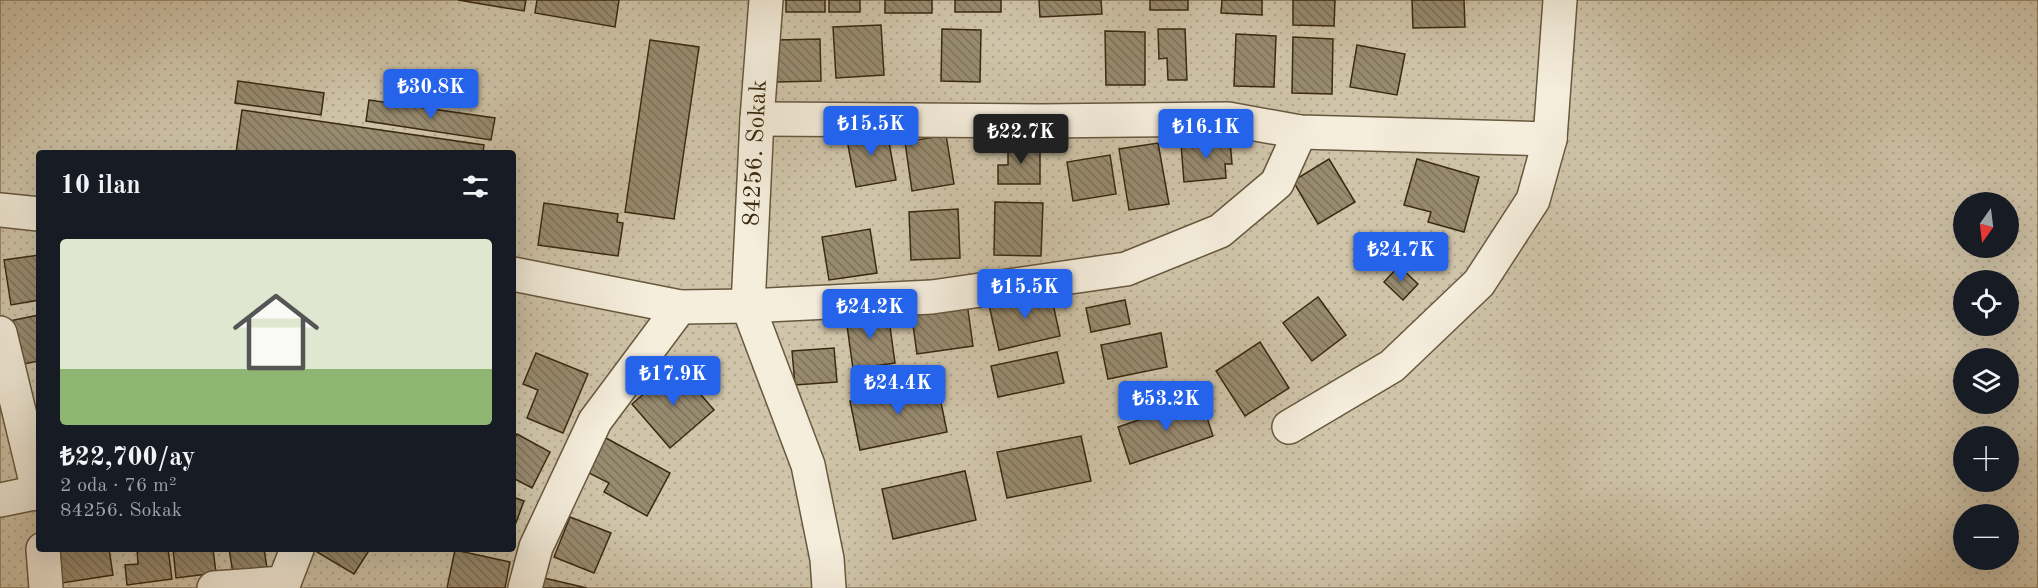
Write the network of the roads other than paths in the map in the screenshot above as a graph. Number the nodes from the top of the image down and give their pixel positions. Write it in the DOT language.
graph roads {
  1 [pos="766,0"];
  2 [pos="1560,0"];
  3 [pos="757,119"];
  4 [pos="1300,132"];
  5 [pos="1550,139"];
  6 [pos="0,210"];
  7 [pos="36,214"];
  8 [pos="516,275"];
  9 [pos="748,306"];
  10 [pos="680,307"];
  11 [pos="0,333"];
  12 [pos="1289,427"];
  13 [pos="36,481"];
  14 [pos="36,494"];
  15 [pos="0,500"];
  16 [pos="43,552"];
  17 [pos="296,552"];
  18 [pos="283,586"];
  19 [pos="46,588"];
  20 [pos="214,588"];
  21 [pos="525,588"];
  22 [pos="829,588"];
  1 -- 3 [label="street, 84256. Sokak"];
  2 -- 5 [label="street"];
  3 -- 4 [label="street"];
  3 -- 9 [label="street, 84256. Sokak"];
  4 -- 5 [label="street"];
  4 -- 9 [label="street"];
  5 -- 12 [label="street"];
  6 -- 7 [label="street"];
  8 -- 10 [label="street"];
  9 -- 10 [label="street"];
  9 -- 22 [label="street"];
  10 -- 21 [label="street"];
  11 -- 13 [label="street"];
  14 -- 15 [label="street"];
  16 -- 19 [label="street"];
  17 -- 18 [label="street"];
  18 -- 20 [label="street"];
}
